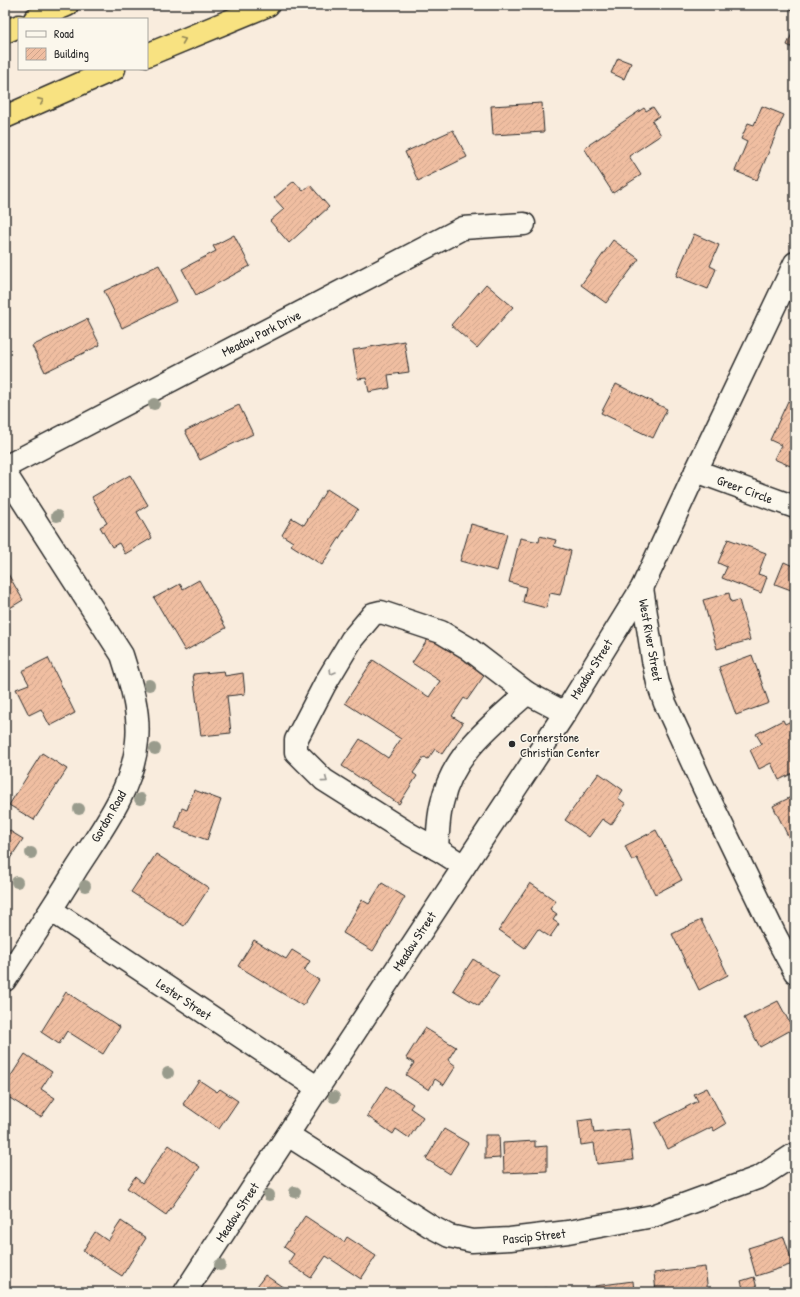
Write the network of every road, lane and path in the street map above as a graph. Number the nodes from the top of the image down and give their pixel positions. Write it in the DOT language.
graph roads {
  1 [pos="67,5"];
  2 [pos="268,5"];
  3 [pos="37,18"];
  4 [pos="18,26"];
  5 [pos="5,32"];
  6 [pos="148,55"];
  7 [pos="112,70"];
  8 [pos="5,117"];
  9 [pos="524,224"];
  10 [pos="795,263"];
  11 [pos="5,466"];
  12 [pos="696,471"];
  13 [pos="5,473"];
  14 [pos="795,507"];
  15 [pos="642,588"];
  16 [pos="527,692"];
  17 [pos="565,713"];
  18 [pos="437,849"];
  19 [pos="464,866"];
  20 [pos="51,910"];
  21 [pos="795,972"];
  22 [pos="5,980"];
  23 [pos="318,1088"];
  24 [pos="288,1135"];
  25 [pos="795,1154"];
  26 [pos="185,1292"];
  1 -- 3 [label="highway"];
  6 -- 2 [label="highway, one-way"];
  4 -- 5 [label="highway"];
  8 -- 7 [label="highway, one-way"];
  9 -- 11 [label="street, Meadow Park Drive"];
  10 -- 12 [label="street, West River Street"];
  12 -- 14 [label="street, Greer Circle"];
  12 -- 15 [label="street, West River Street"];
  13 -- 20 [label="street, Gordon Road"];
  15 -- 17 [label="street, Meadow Street"];
  15 -- 21 [label="street, West River Street"];
  16 -- 17 [label="street"];
  16 -- 18 [label="street"];
  16 -- 18 [label="street, one-way"];
  17 -- 19 [label="street, Meadow Street"];
  18 -- 19 [label="street"];
  19 -- 23 [label="street, Meadow Street"];
  20 -- 22 [label="street, Gordon Road"];
  20 -- 23 [label="street, Lester Street"];
  23 -- 24 [label="street, Meadow Street"];
  24 -- 25 [label="street, Pascip Street"];
  24 -- 26 [label="street, Meadow Street"];
}
